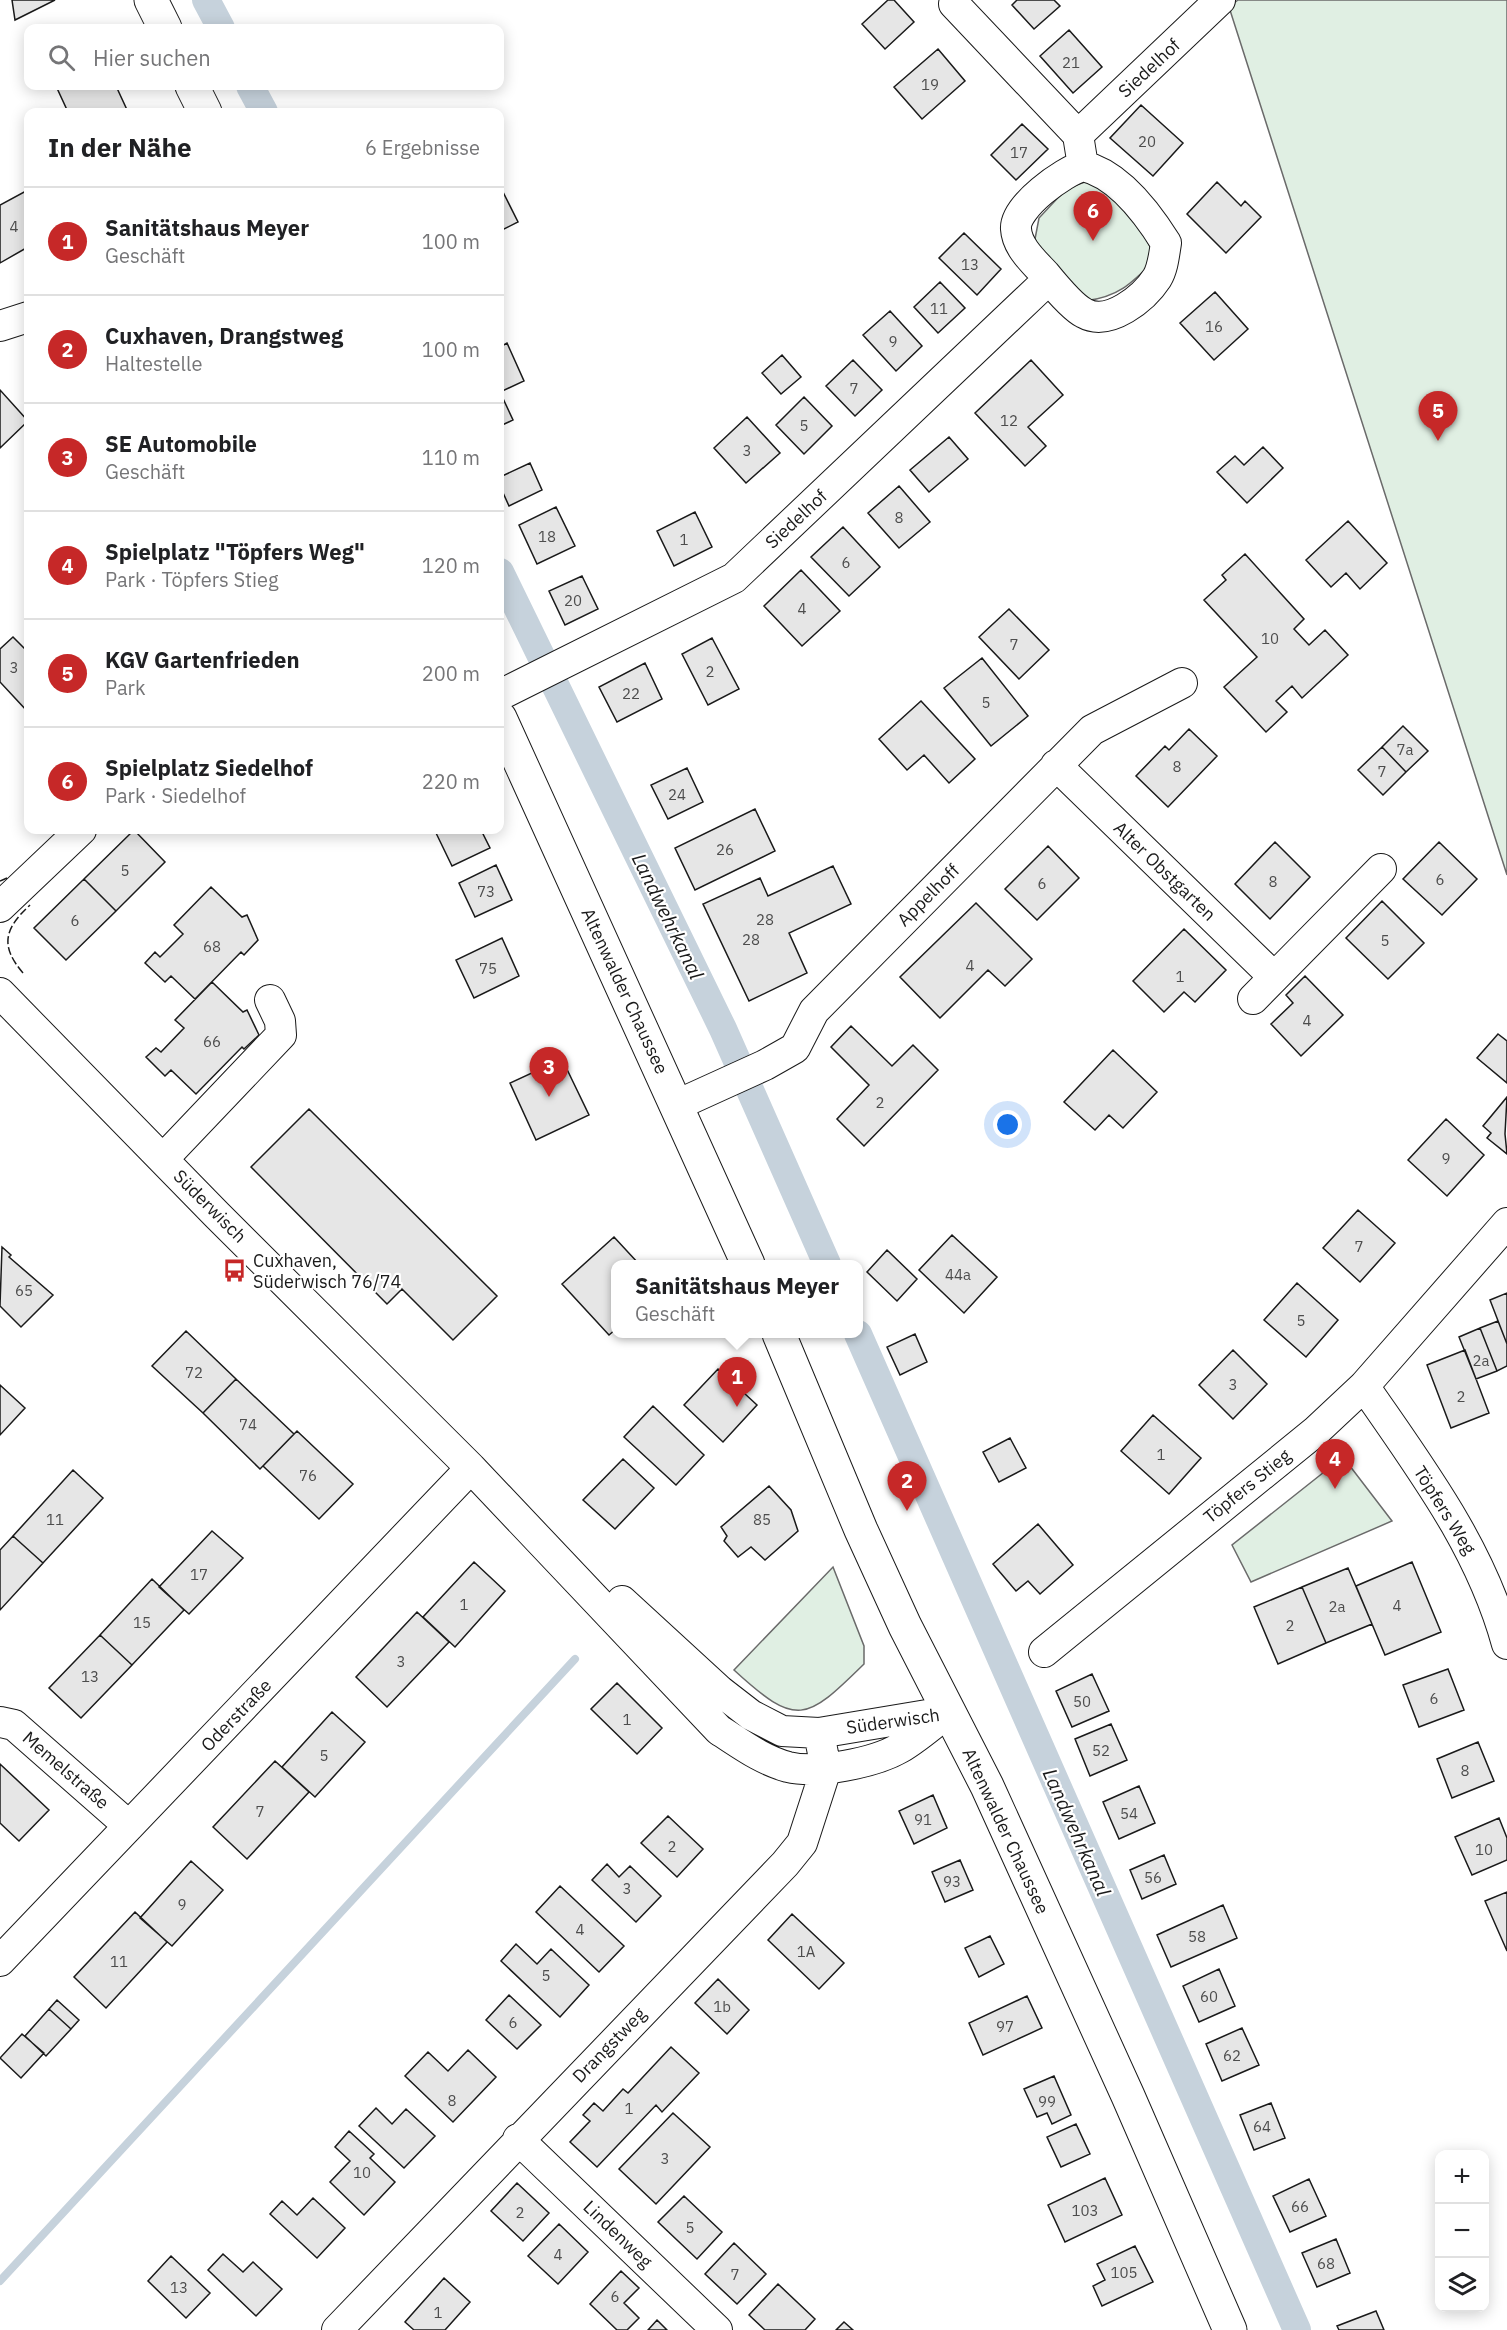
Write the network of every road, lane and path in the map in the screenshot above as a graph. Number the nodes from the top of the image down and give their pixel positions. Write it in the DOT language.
graph roads {
  1 [pos="151,0"];
  2 [pos="1220,0"];
  3 [pos="954,4"];
  4 [pos="163,24"];
  5 [pos="194,90"];
  6 [pos="203,108"];
  7 [pos="1078,135"];
  8 [pos="1083,166"];
  9 [pos="1049,279"];
  10 [pos="24,318"];
  11 [pos="0,326"];
  12 [pos="1182,683"];
  13 [pos="504,694"];
  14 [pos="504,727"];
  15 [pos="1056,765"];
  16 [pos="77,834"];
  17 [pos="1381,869"];
  18 [pos="0,907"];
  19 [pos="1274,976"];
  20 [pos="0,993"];
  21 [pos="1253,999"];
  22 [pos="270,1000"];
  23 [pos="677,1105"];
  24 [pos="163,1159"];
  25 [pos="1507,1223"];
  26 [pos="746,1260"];
  27 [pos="780,1338"];
  28 [pos="1364,1386"];
  29 [pos="471,1468"];
  30 [pos="1507,1644"];
  31 [pos="1044,1652"];
  32 [pos="948,1712"];
  33 [pos="0,1722"];
  34 [pos="819,1732"];
  35 [pos="826,1769"];
  36 [pos="129,1826"];
  37 [pos="0,1961"];
  38 [pos="518,2139"];
  39 [pos="337,2330"];
  40 [pos="717,2330"];
  41 [pos="1230,2330"];
  1 -- 4 [label="main road"];
  2 -- 7 [label="street, Siedelhof"];
  3 -- 7 [label="street"];
  5 -- 6 [label="main road"];
  7 -- 8 [label="street"];
  8 -- 9 [label="street"];
  8 -- 9 [label="street"];
  9 -- 13 [label="street, Siedelhof"];
  10 -- 11 [label="street"];
  12 -- 15 [label="street, Appelhoff"];
  14 -- 23 [label="main road, Altenwalder Chaussee"];
  15 -- 19 [label="street, Alter Obstgarten"];
  15 -- 23 [label="street, Appelhoff"];
  16 -- 18 [label="street"];
  17 -- 19 [label="street"];
  19 -- 21 [label="street"];
  20 -- 24 [label="street, Süderwisch"];
  22 -- 24 [label="street"];
  23 -- 26 [label="main road, Altenwalder Chaussee"];
  24 -- 29 [label="street, Süderwisch"];
  25 -- 28 [label="street, Töpfers Stieg"];
  27 -- 32 [label="main road, Altenwalder Chaussee"];
  28 -- 30 [label="street, Töpfers Weg"];
  28 -- 31 [label="street, Töpfers Stieg"];
  29 -- 34 [label="street, Süderwisch"];
  29 -- 35 [label="street, Süderwisch"];
  29 -- 36 [label="street, Oderstraße"];
  32 -- 34 [label="street, Süderwisch"];
  32 -- 35 [label="street, Süderwisch"];
  32 -- 41 [label="main road, Altenwalder Chaussee"];
  33 -- 36 [label="street, Memelstraße"];
  34 -- 35 [label="street, Drangstweg"];
  35 -- 38 [label="street, Drangstweg"];
  36 -- 37 [label="street, Oderstraße"];
  38 -- 39 [label="street, Drangstweg"];
  38 -- 40 [label="street, Lindenweg"];
}
